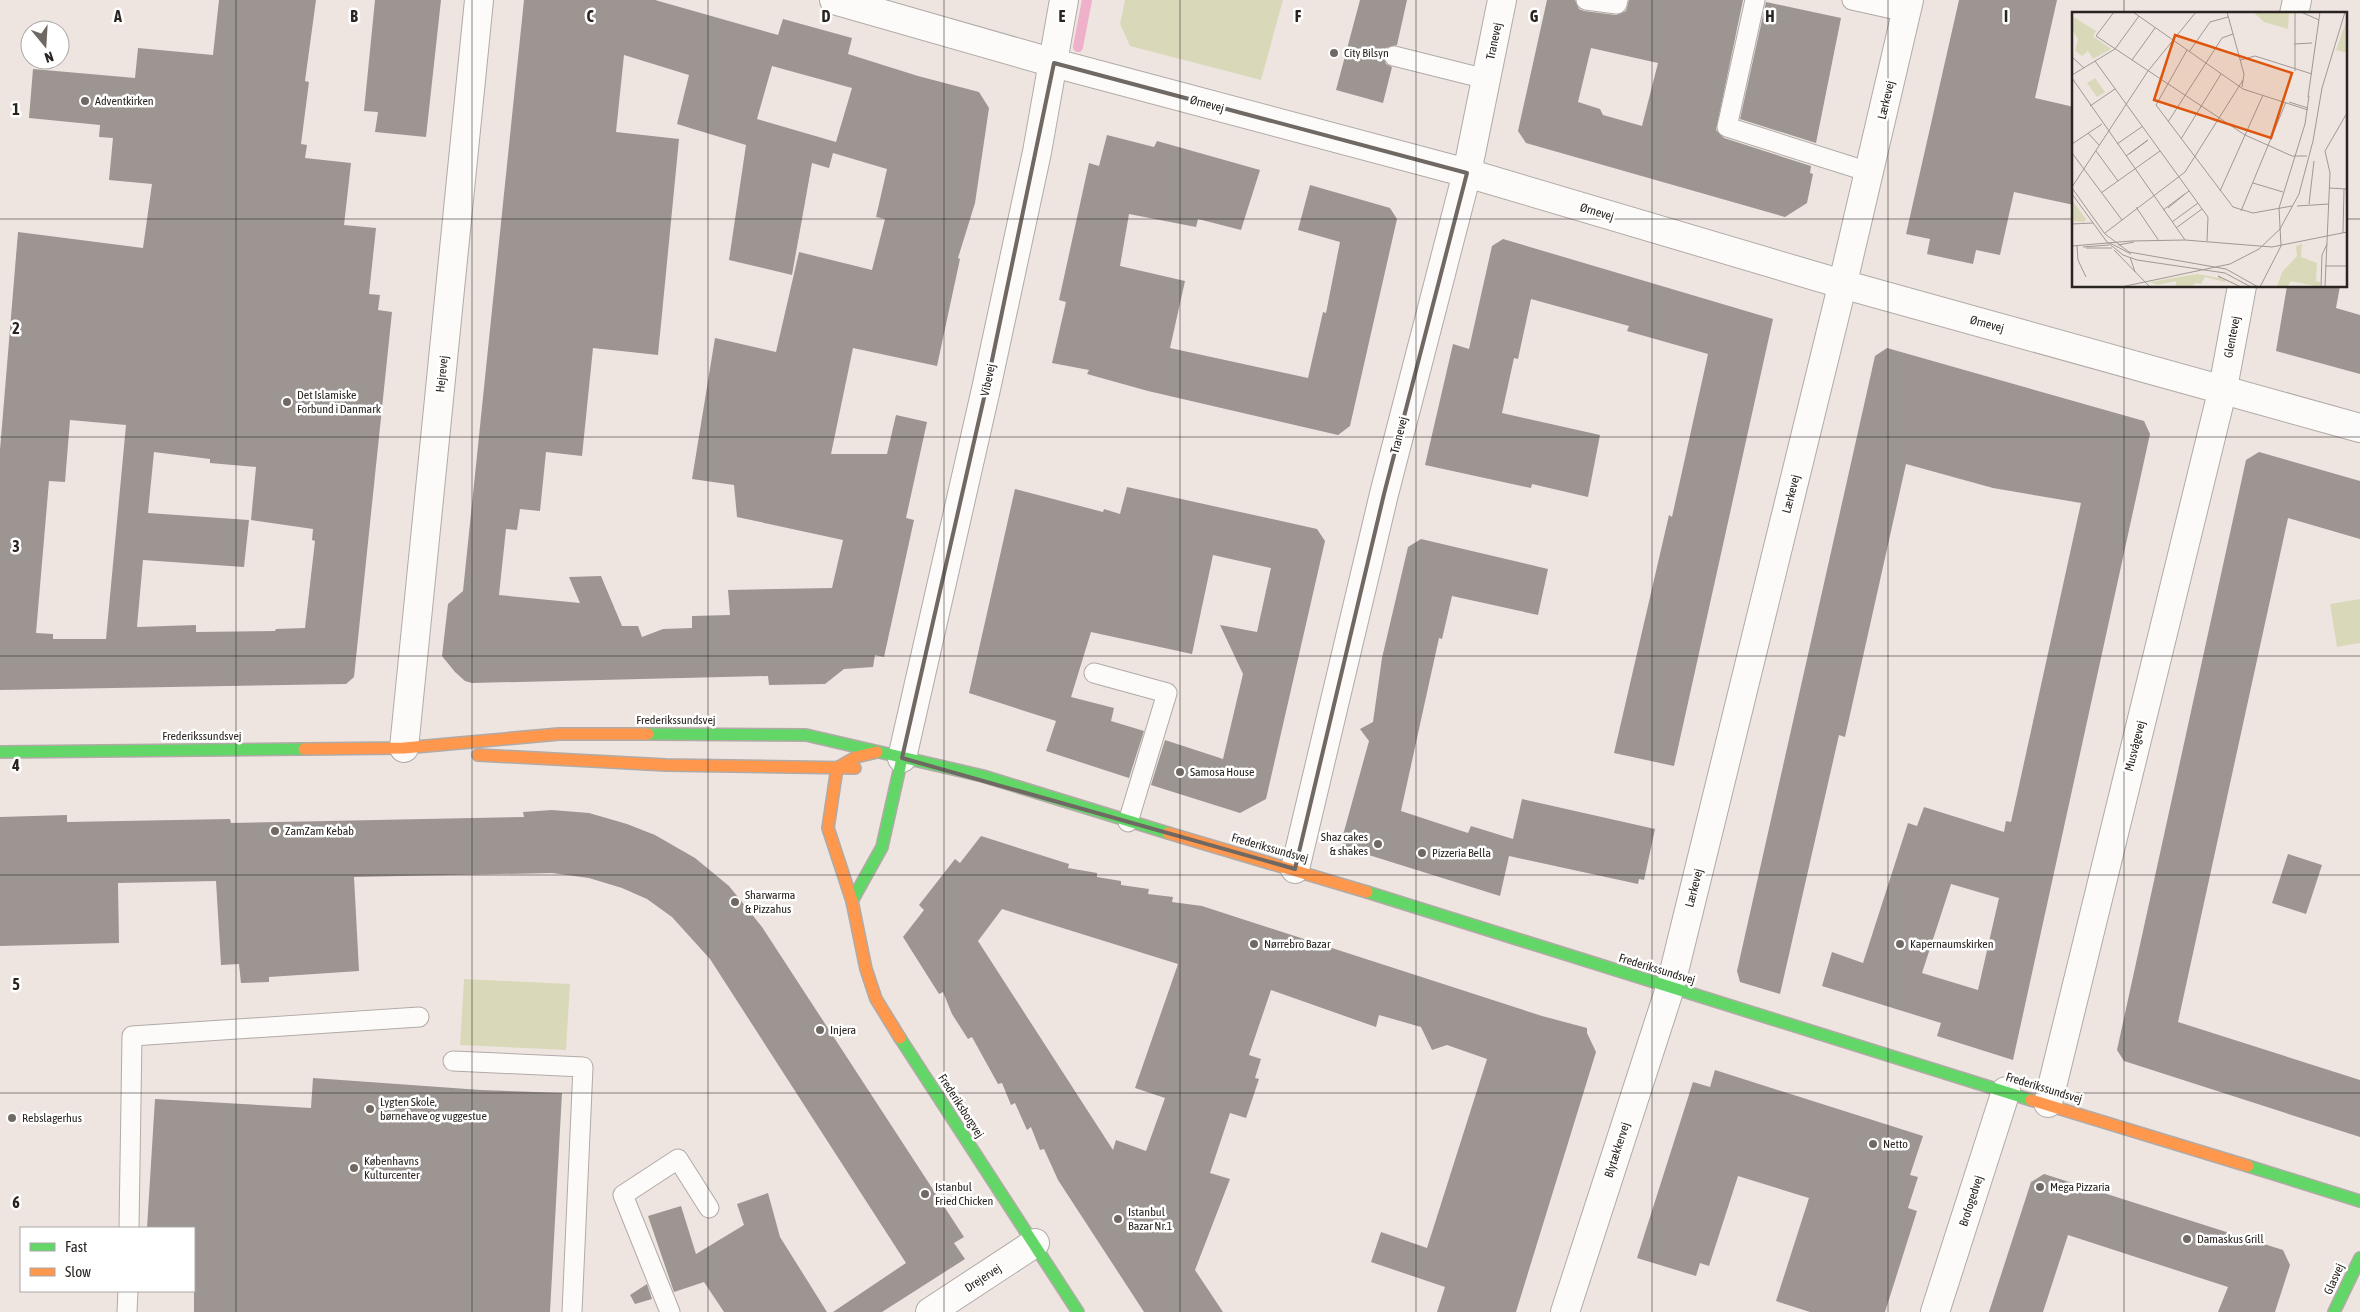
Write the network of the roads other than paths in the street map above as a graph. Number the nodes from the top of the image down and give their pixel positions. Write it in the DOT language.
graph roads {
  1 [pos="479,0"];
  2 [pos="834,0"];
  3 [pos="1064,0"];
  4 [pos="1502,0"];
  5 [pos="1586,0"];
  6 [pos="1618,0"];
  7 [pos="1755,0"];
  8 [pos="1852,0"];
  9 [pos="1908,6"];
  10 [pos="1394,56"];
  11 [pos="1054,62"];
  12 [pos="1486,79"];
  13 [pos="1869,172"];
  14 [pos="1466,173"];
  15 [pos="1842,284"];
  16 [pos="2242,288"];
  17 [pos="2223,388"];
  18 [pos="2360,428"];
  19 [pos="1094,673"];
  20 [pos="404,748"];
  21 [pos="0,752"];
  22 [pos="893,761"];
  23 [pos="837,768"];
  24 [pos="864,768"];
  25 [pos="1128,822"];
  26 [pos="1295,869"];
  27 [pos="852,901"];
  28 [pos="1670,988"];
  29 [pos="419,1017"];
  30 [pos="453,1061"];
  31 [pos="2006,1091"];
  32 [pos="2048,1104"];
  33 [pos="2360,1201"];
  34 [pos="709,1208"];
  35 [pos="129,1227"];
  36 [pos="1035,1243"];
  37 [pos="2360,1258"];
  38 [pos="128,1292"];
  39 [pos="127,1312"];
  40 [pos="572,1312"];
  41 [pos="670,1312"];
  42 [pos="930,1312"];
  43 [pos="1078,1312"];
  44 [pos="1564,1312"];
  45 [pos="1935,1312"];
  46 [pos="2334,1312"];
  1 -- 20 [label="street, Hejrevej"];
  2 -- 11 [label="street, Ørnevej"];
  3 -- 11 [label="street, Vibevej"];
  4 -- 12 [label="street, Tranevej"];
  5 -- 6 [label="lane"];
  7 -- 13 [label="lane"];
  8 -- 9 [label="lane"];
  9 -- 13 [label="street, Lærkevej"];
  10 -- 12 [label="lane"];
  11 -- 14 [label="street, Ørnevej"];
  11 -- 22 [label="street, Vibevej"];
  12 -- 14 [label="street, Tranevej"];
  13 -- 15 [label="street, Lærkevej"];
  14 -- 15 [label="street, Ørnevej"];
  14 -- 26 [label="street, Tranevej"];
  15 -- 17 [label="street, Ørnevej"];
  15 -- 28 [label="street, Lærkevej"];
  16 -- 17 [label="street, Glentevej"];
  17 -- 18 [label="street, Ørnevej"];
  17 -- 32 [label="street, Musvågevej"];
  19 -- 25 [label="lane"];
  20 -- 21 [label="street, Frederikssundsvej"];
  20 -- 22 [label="street, Frederikssundsvej"];
  20 -- 23 [label="street, Frederikssundsvej"];
  22 -- 23 [label="street"];
  22 -- 25 [label="street, Frederikssundsvej"];
  22 -- 27 [label="street"];
  23 -- 24 [label="street, Frederikssundsvej"];
  23 -- 27 [label="street, Frederiksborgvej"];
  25 -- 26 [label="street, Frederikssundsvej"];
  26 -- 28 [label="street, Frederikssundsvej"];
  27 -- 36 [label="street, Frederiksborgvej"];
  28 -- 31 [label="street, Frederikssundsvej"];
  28 -- 44 [label="street, Blytækkervej"];
  29 -- 35 [label="lane"];
  30 -- 40 [label="lane"];
  31 -- 32 [label="street, Frederikssundsvej"];
  31 -- 45 [label="street, Brofogedvej"];
  32 -- 33 [label="street, Frederikssundsvej"];
  34 -- 41 [label="lane"];
  36 -- 42 [label="street, Drejervej"];
  36 -- 43 [label="street, Frederiksborgvej"];
  37 -- 46 [label="street, Glasvej"];
  38 -- 39 [label="lane"];
}
